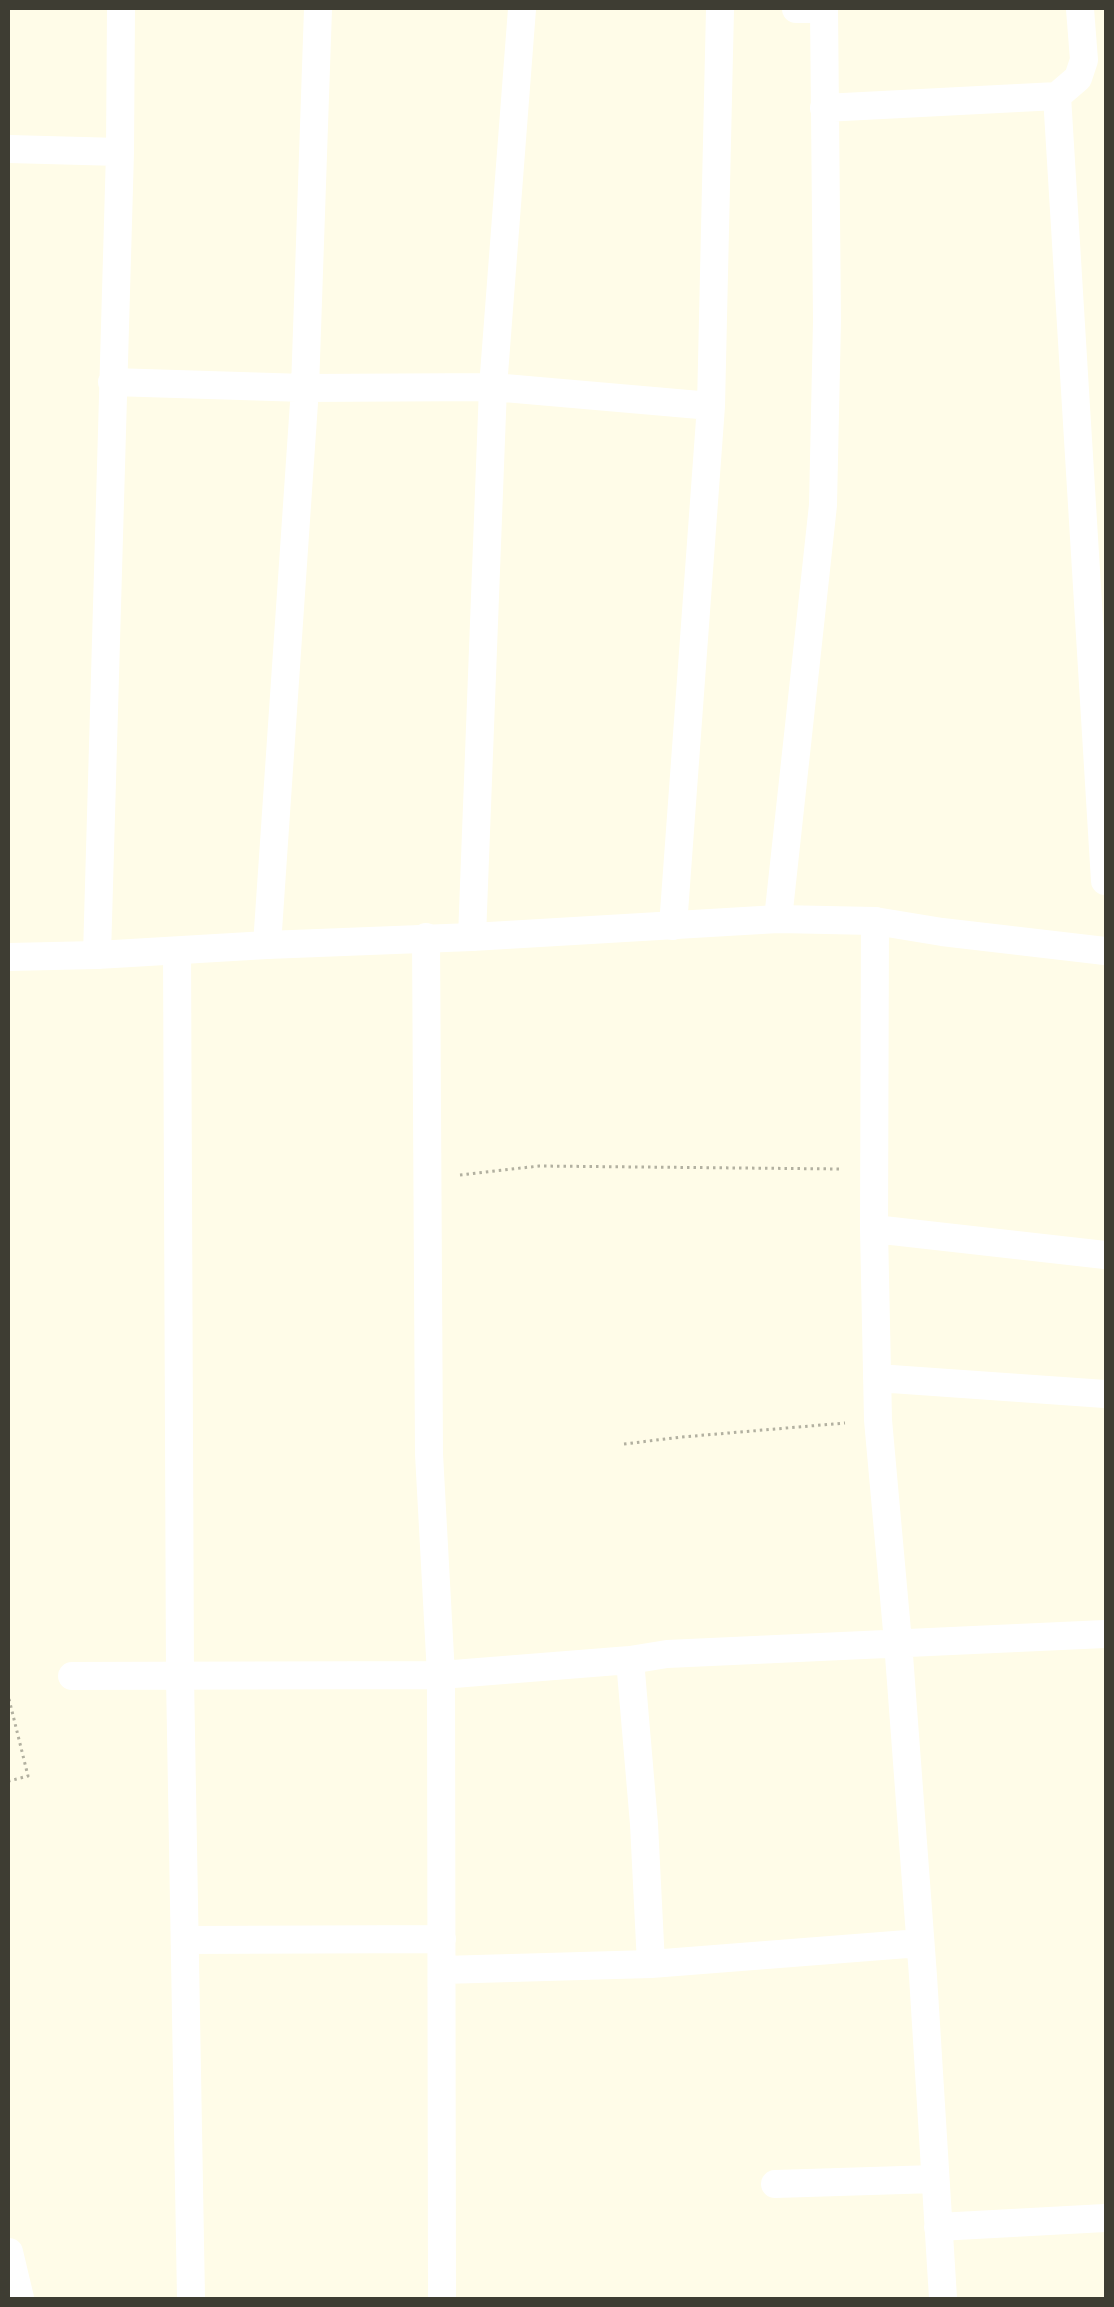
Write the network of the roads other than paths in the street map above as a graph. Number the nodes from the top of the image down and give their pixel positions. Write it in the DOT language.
graph roads {
  1 [pos="121,9"];
  2 [pos="318,9"];
  3 [pos="522,9"];
  4 [pos="720,9"];
  5 [pos="796,9"];
  6 [pos="824,9"];
  7 [pos="1080,9"];
  8 [pos="1057,96"];
  9 [pos="824,108"];
  10 [pos="9,149"];
  11 [pos="120,152"];
  12 [pos="112,382"];
  13 [pos="493,387"];
  14 [pos="305,388"];
  15 [pos="711,406"];
  16 [pos="1095,553"];
  17 [pos="1105,881"];
  18 [pos="778,919"];
  19 [pos="875,921"];
  20 [pos="673,926"];
  21 [pos="426,937"];
  22 [pos="472,937"];
  23 [pos="267,945"];
  24 [pos="1105,950"];
  25 [pos="177,951"];
  26 [pos="97,955"];
  27 [pos="9,957"];
  28 [pos="874,1229"];
  29 [pos="1105,1255"];
  30 [pos="877,1378"];
  31 [pos="1105,1394"];
  32 [pos="1105,1634"];
  33 [pos="898,1642"];
  34 [pos="630,1660"];
  35 [pos="441,1675"];
  36 [pos="72,1676"];
  37 [pos="180,1676"];
  38 [pos="442,1939"];
  39 [pos="185,1940"];
  40 [pos="920,1943"];
  41 [pos="651,1964"];
  42 [pos="442,1970"];
  43 [pos="935,2178"];
  44 [pos="775,2184"];
  45 [pos="1105,2218"];
  46 [pos="938,2227"];
  47 [pos="9,2252"];
  48 [pos="20,2298"];
  49 [pos="191,2298"];
  50 [pos="442,2298"];
  51 [pos="943,2298"];
  1 -- 11 [label="main road"];
  2 -- 14 [label="main road"];
  3 -- 13 [label="main road"];
  4 -- 15 [label="main road"];
  5 -- 6 [label="main road"];
  6 -- 9 [label="main road"];
  7 -- 8 [label="main road"];
  8 -- 9 [label="main road"];
  8 -- 16 [label="main road"];
  9 -- 18 [label="main road"];
  10 -- 11 [label="main road"];
  11 -- 12 [label="main road"];
  12 -- 14 [label="main road"];
  12 -- 26 [label="main road"];
  13 -- 14 [label="main road"];
  13 -- 15 [label="main road"];
  13 -- 22 [label="main road"];
  14 -- 23 [label="main road"];
  15 -- 20 [label="main road"];
  16 -- 17 [label="main road"];
  18 -- 19 [label="main road"];
  18 -- 20 [label="main road"];
  19 -- 24 [label="main road"];
  19 -- 28 [label="main road"];
  20 -- 22 [label="main road"];
  21 -- 22 [label="main road"];
  21 -- 23 [label="main road"];
  21 -- 35 [label="main road"];
  23 -- 25 [label="main road"];
  25 -- 26 [label="main road"];
  25 -- 37 [label="main road"];
  26 -- 27 [label="main road"];
  28 -- 29 [label="main road"];
  28 -- 30 [label="main road"];
  30 -- 31 [label="main road"];
  30 -- 33 [label="main road"];
  32 -- 33 [label="main road"];
  33 -- 34 [label="main road"];
  33 -- 40 [label="main road"];
  34 -- 35 [label="main road"];
  34 -- 41 [label="main road"];
  35 -- 37 [label="main road"];
  35 -- 38 [label="main road"];
  36 -- 37 [label="main road"];
  37 -- 39 [label="main road"];
  38 -- 39 [label="main road"];
  38 -- 42 [label="main road"];
  39 -- 49 [label="main road"];
  40 -- 41 [label="main road"];
  40 -- 43 [label="main road"];
  41 -- 42 [label="main road"];
  42 -- 50 [label="main road"];
  43 -- 44 [label="main road"];
  43 -- 46 [label="main road"];
  45 -- 46 [label="main road"];
  46 -- 51 [label="main road"];
  47 -- 48 [label="main road"];
}
